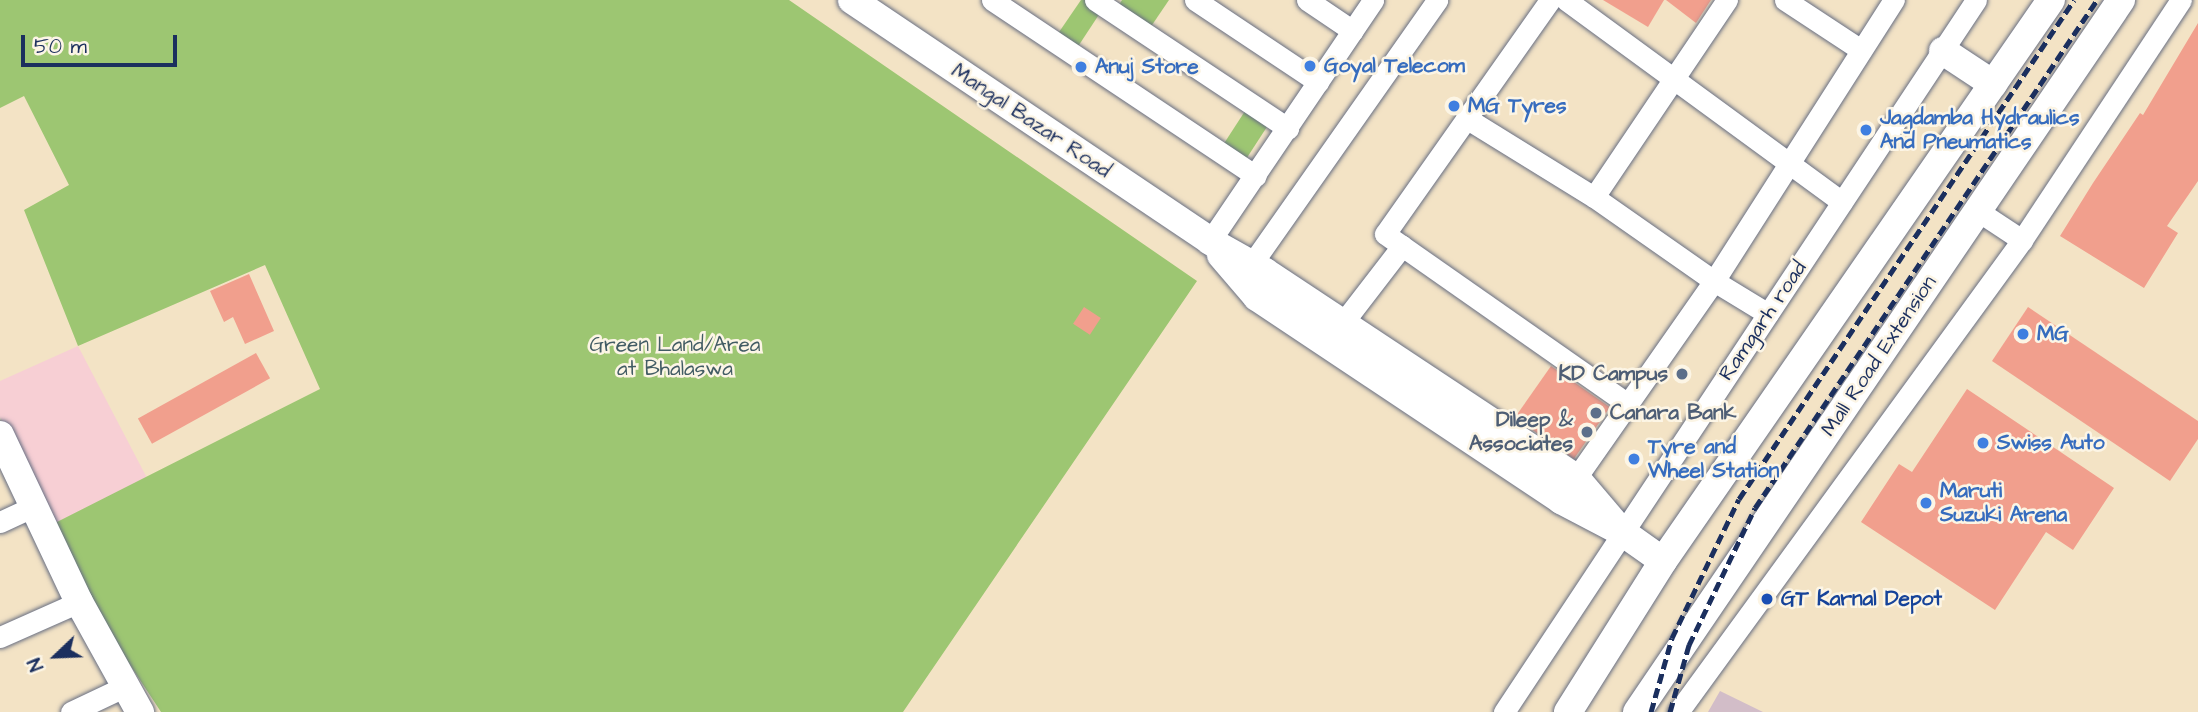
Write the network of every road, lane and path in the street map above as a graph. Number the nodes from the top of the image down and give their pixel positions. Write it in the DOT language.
graph roads {
  1 [pos="852,0"];
  2 [pos="992,0"];
  3 [pos="1096,0"];
  4 [pos="1195,0"];
  5 [pos="1307,0"];
  6 [pos="1373,0"];
  7 [pos="1437,0"];
  8 [pos="1550,0"];
  9 [pos="1566,0"];
  10 [pos="1727,0"];
  11 [pos="1785,0"];
  12 [pos="1895,0"];
  13 [pos="1976,0"];
  14 [pos="2051,0"];
  15 [pos="2121,0"];
  16 [pos="2181,0"];
  17 [pos="1353,31"];
  18 [pos="1861,50"];
  19 [pos="1942,51"];
  20 [pos="1674,78"];
  21 [pos="1318,82"];
  22 [pos="1993,84"];
  23 [pos="1466,118"];
  24 [pos="1288,128"];
  25 [pos="1788,164"];
  26 [pos="1256,176"];
  27 [pos="1594,197"];
  28 [pos="1842,202"];
  29 [pos="1978,211"];
  30 [pos="2022,240"];
  31 [pos="1210,241"];
  32 [pos="1402,246"];
  33 [pos="1251,265"];
  34 [pos="1714,281"];
  35 [pos="1768,314"];
  36 [pos="1335,334"];
  37 [pos="1628,404"];
  38 [pos="0,435"];
  39 [pos="1576,478"];
  40 [pos="34,506"];
  41 [pos="0,522"];
  42 [pos="1622,532"];
  43 [pos="1663,561"];
  44 [pos="79,602"];
  45 [pos="0,637"];
  46 [pos="124,687"];
  47 [pos="71,712"];
  48 [pos="140,712"];
  49 [pos="1504,712"];
  50 [pos="1568,712"];
  51 [pos="1637,712"];
  52 [pos="1678,712"];
  1 -- 31 [label="street, Mangal Bazar Road"];
  2 -- 26 [label="street"];
  3 -- 24 [label="street"];
  4 -- 21 [label="street"];
  5 -- 17 [label="street"];
  6 -- 17 [label="street"];
  7 -- 33 [label="street"];
  8 -- 23 [label="street"];
  9 -- 20 [label="street"];
  10 -- 20 [label="street"];
  11 -- 18 [label="street"];
  12 -- 18 [label="street"];
  13 -- 19 [label="street, Ramgarh road"];
  14 -- 22 [label="street"];
  15 -- 29 [label="street, Mall Road Extension"];
  16 -- 30 [label="street"];
  17 -- 21 [label="street"];
  18 -- 25 [label="street"];
  19 -- 22 [label="street"];
  19 -- 28 [label="street, Ramgarh road"];
  20 -- 25 [label="street"];
  20 -- 27 [label="street"];
  21 -- 24 [label="street"];
  22 -- 43 [label="street"];
  23 -- 27 [label="street"];
  23 -- 32 [label="street"];
  24 -- 26 [label="street"];
  25 -- 28 [label="street"];
  25 -- 34 [label="street"];
  26 -- 31 [label="street"];
  27 -- 34 [label="street"];
  28 -- 35 [label="street, Ramgarh road"];
  29 -- 30 [label="street"];
  29 -- 51 [label="street, Mall Road Extension"];
  30 -- 52 [label="street"];
  31 -- 33 [label="street"];
  31 -- 36 [label="street"];
  32 -- 36 [label="street"];
  32 -- 37 [label="street"];
  33 -- 36 [label="street"];
  34 -- 35 [label="street"];
  34 -- 37 [label="street"];
  35 -- 42 [label="street, Ramgarh road"];
  36 -- 39 [label="street"];
  36 -- 42 [label="street"];
  37 -- 39 [label="street"];
  38 -- 40 [label="street"];
  39 -- 42 [label="street"];
  40 -- 41 [label="street"];
  40 -- 44 [label="street"];
  42 -- 43 [label="street"];
  42 -- 49 [label="street, Ramgarh road"];
  43 -- 50 [label="street"];
  44 -- 45 [label="street"];
  44 -- 46 [label="street"];
  46 -- 47 [label="street"];
  46 -- 48 [label="street"];
}
